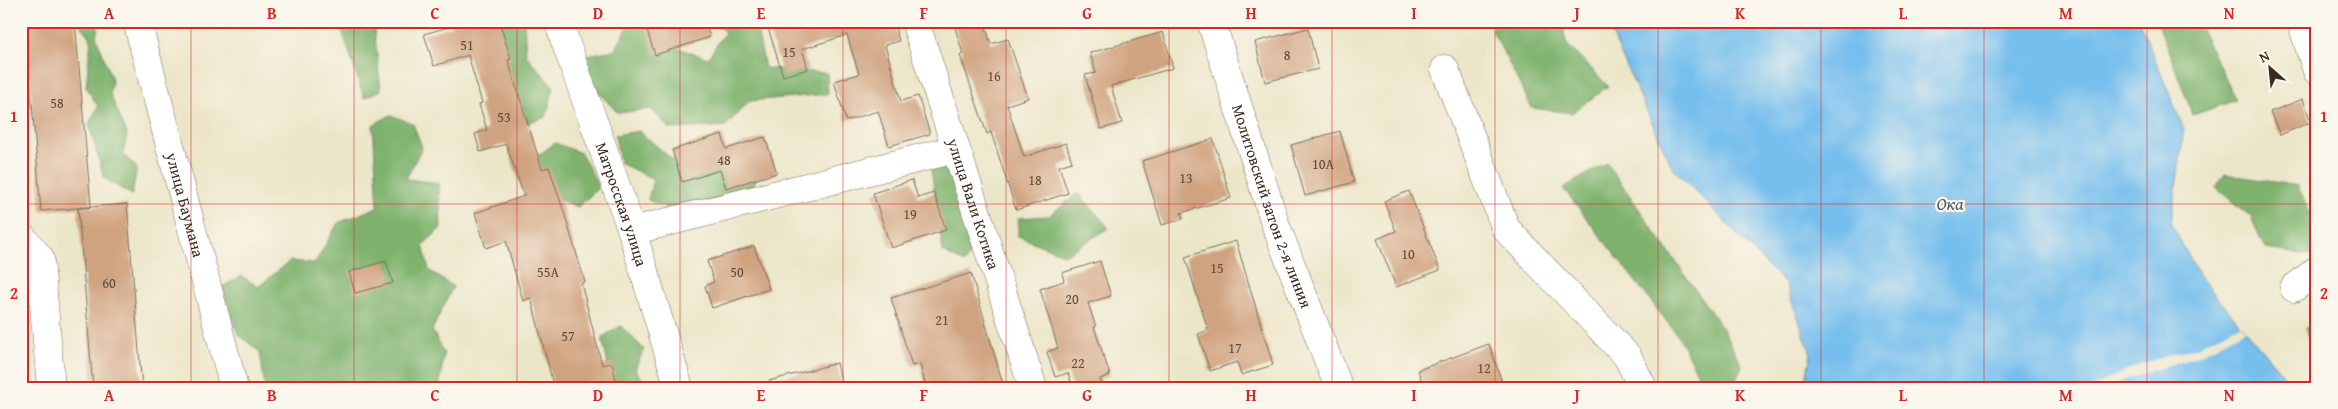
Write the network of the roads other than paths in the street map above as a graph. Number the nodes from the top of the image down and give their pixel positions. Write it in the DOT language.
graph roads {
  1 [pos="137,21"];
  2 [pos="558,21"];
  3 [pos="915,21"];
  4 [pos="1211,21"];
  5 [pos="2301,21"];
  6 [pos="1445,69"];
  7 [pos="2317,71"];
  8 [pos="956,149"];
  9 [pos="632,231"];
  10 [pos="21,236"];
  11 [pos="2317,270"];
  12 [pos="2294,288"];
  13 [pos="51,388"];
  14 [pos="234,388"];
  15 [pos="679,388"];
  16 [pos="1033,388"];
  17 [pos="1339,388"];
  18 [pos="1643,388"];
  1 -- 14 [label="street, улица Баумана"];
  2 -- 9 [label="street, Матросская улица"];
  3 -- 8 [label="street, улица Вали Котика"];
  4 -- 17 [label="street, Молитовский затон 2-я линия"];
  5 -- 7 [label="street"];
  6 -- 18 [label="street"];
  8 -- 9 [label="street"];
  8 -- 16 [label="street, улица Вали Котика"];
  9 -- 15 [label="street, Матросская улица"];
  10 -- 13 [label="street"];
  11 -- 12 [label="street"];
}
